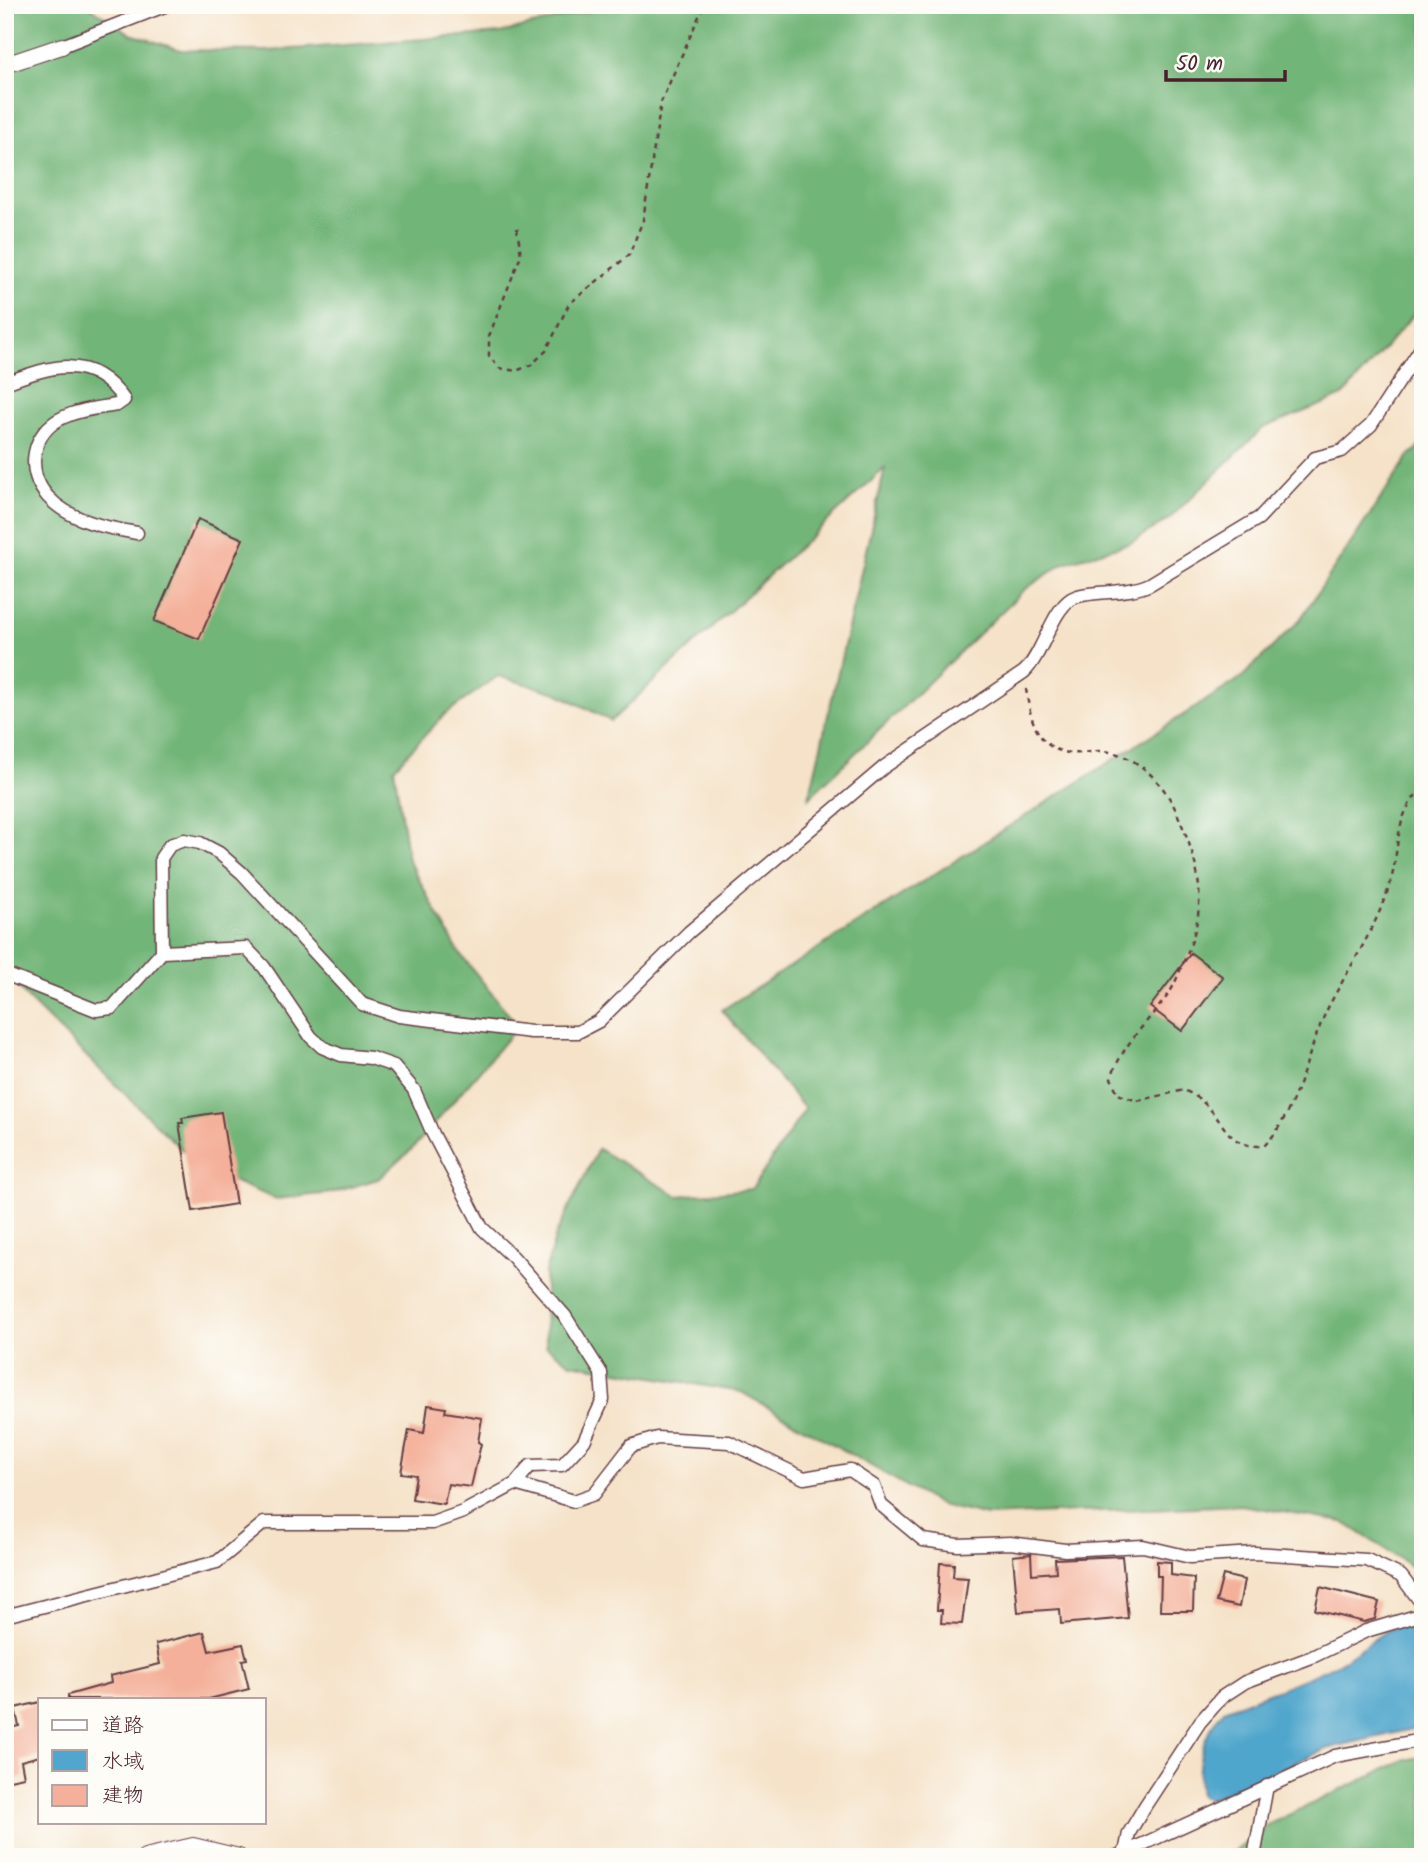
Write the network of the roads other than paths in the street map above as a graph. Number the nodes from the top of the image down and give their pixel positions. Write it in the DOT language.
graph roads {
  1 [pos="167,5"];
  2 [pos="62,46"];
  3 [pos="5,65"];
  4 [pos="1423,345"];
  5 [pos="5,383"];
  6 [pos="137,533"];
  7 [pos="162,953"];
  8 [pos="5,974"];
  9 [pos="515,1484"];
  10 [pos="1423,1605"];
  11 [pos="1423,1614"];
  12 [pos="5,1616"];
  13 [pos="1423,1740"];
  14 [pos="1267,1786"];
  15 [pos="1120,1855"];
  16 [pos="145,1857"];
  17 [pos="239,1857"];
  18 [pos="1254,1857"];
  1 -- 2 [label="street"];
  2 -- 3 [label="street"];
  4 -- 7 [label="street"];
  5 -- 6 [label="street"];
  7 -- 8 [label="street"];
  7 -- 9 [label="street"];
  9 -- 10 [label="street"];
  9 -- 12 [label="street"];
  11 -- 15 [label="street"];
  13 -- 14 [label="street"];
  14 -- 15 [label="street"];
  14 -- 18 [label="street"];
  16 -- 17 [label="street"];
}
